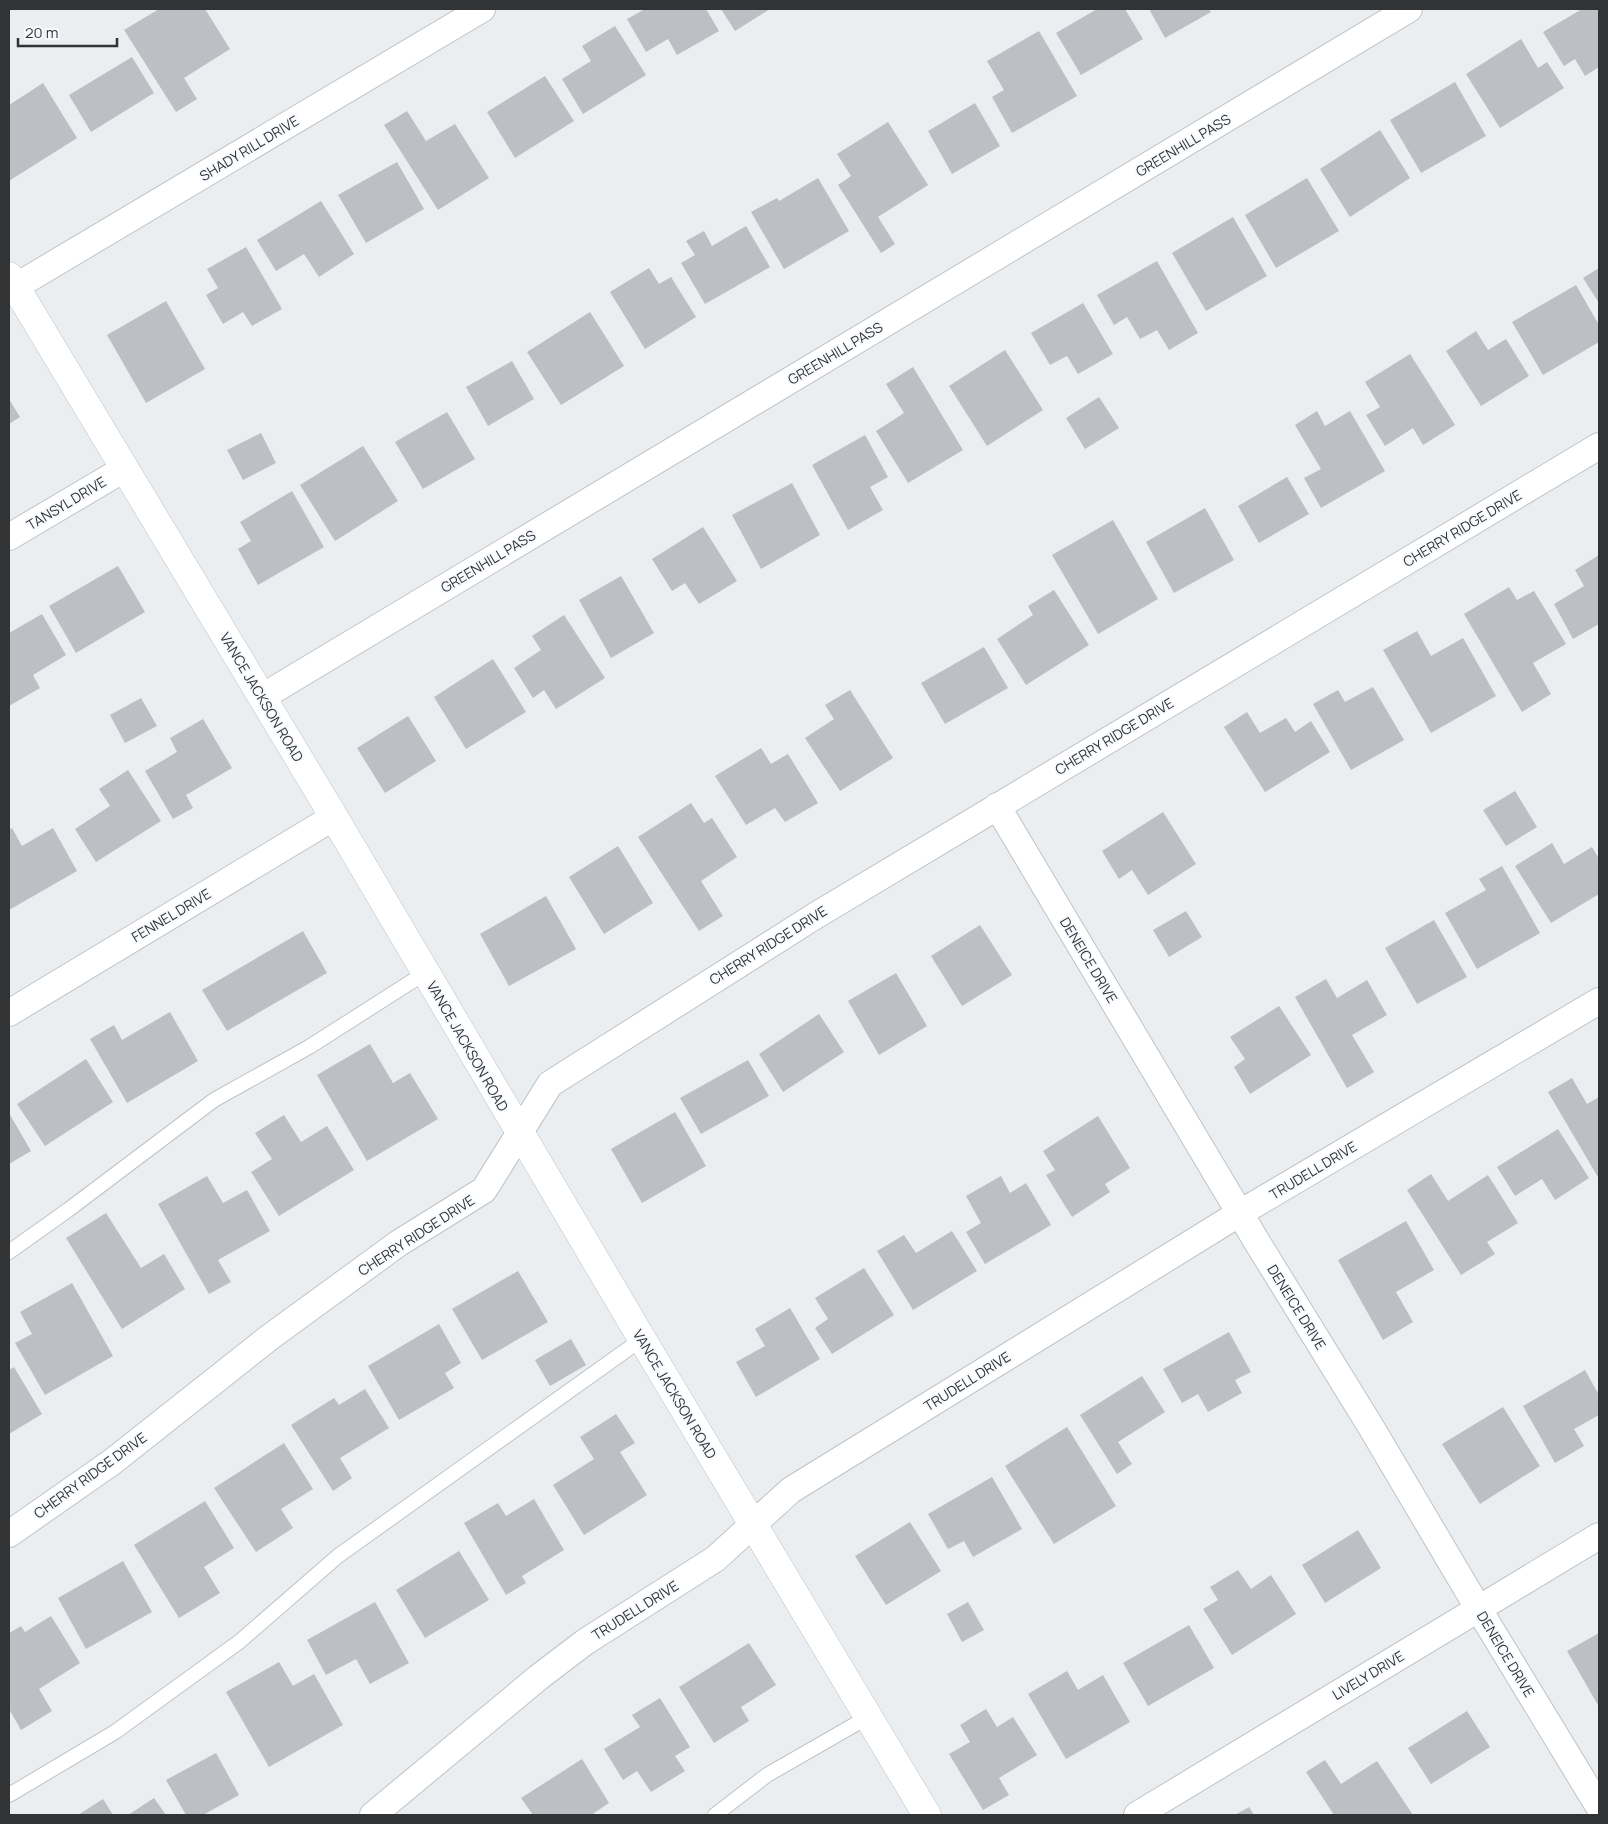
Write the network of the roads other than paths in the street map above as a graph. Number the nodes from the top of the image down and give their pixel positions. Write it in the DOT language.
graph roads {
  1 [pos="482,9"];
  2 [pos="1409,9"];
  3 [pos="12,282"];
  4 [pos="1599,446"];
  5 [pos="124,468"];
  6 [pos="9,538"];
  7 [pos="262,697"];
  8 [pos="997,806"];
  9 [pos="334,817"];
  10 [pos="426,973"];
  11 [pos="1599,1001"];
  12 [pos="9,1013"];
  13 [pos="520,1134"];
  14 [pos="1240,1214"];
  15 [pos="9,1252"];
  16 [pos="642,1340"];
  17 [pos="753,1526"];
  18 [pos="9,1534"];
  19 [pos="1599,1536"];
  20 [pos="1478,1608"];
  21 [pos="868,1717"];
  22 [pos="9,1795"];
  23 [pos="1599,1807"];
  24 [pos="374,1815"];
  25 [pos="715,1815"];
  26 [pos="927,1815"];
  27 [pos="1137,1815"];
  1 -- 3 [label="street, SHADY RILL DRIVE"];
  2 -- 7 [label="street, GREENHILL PASS"];
  3 -- 5 [label="main road, VANCE JACKSON ROAD"];
  4 -- 8 [label="street, CHERRY RIDGE DRIVE"];
  5 -- 6 [label="street, TANSYL DRIVE"];
  5 -- 7 [label="main road, VANCE JACKSON ROAD"];
  7 -- 9 [label="main road, VANCE JACKSON ROAD"];
  8 -- 13 [label="street, CHERRY RIDGE DRIVE"];
  8 -- 14 [label="street, DENEICE DRIVE"];
  9 -- 10 [label="main road, VANCE JACKSON ROAD"];
  9 -- 12 [label="street, FENNEL DRIVE"];
  10 -- 13 [label="main road, VANCE JACKSON ROAD"];
  10 -- 15 [label="lane"];
  11 -- 14 [label="street, TRUDELL DRIVE"];
  13 -- 16 [label="main road, VANCE JACKSON ROAD"];
  13 -- 18 [label="street, CHERRY RIDGE DRIVE"];
  14 -- 17 [label="street, TRUDELL DRIVE"];
  14 -- 20 [label="street, DENEICE DRIVE"];
  16 -- 17 [label="main road, VANCE JACKSON ROAD"];
  16 -- 22 [label="lane"];
  17 -- 21 [label="main road, VANCE JACKSON ROAD"];
  17 -- 24 [label="street, TRUDELL DRIVE"];
  19 -- 20 [label="street, LIVELY DRIVE"];
  20 -- 23 [label="street, DENEICE DRIVE"];
  20 -- 27 [label="street, LIVELY DRIVE"];
  21 -- 25 [label="lane"];
  21 -- 26 [label="main road, VANCE JACKSON ROAD"];
}
